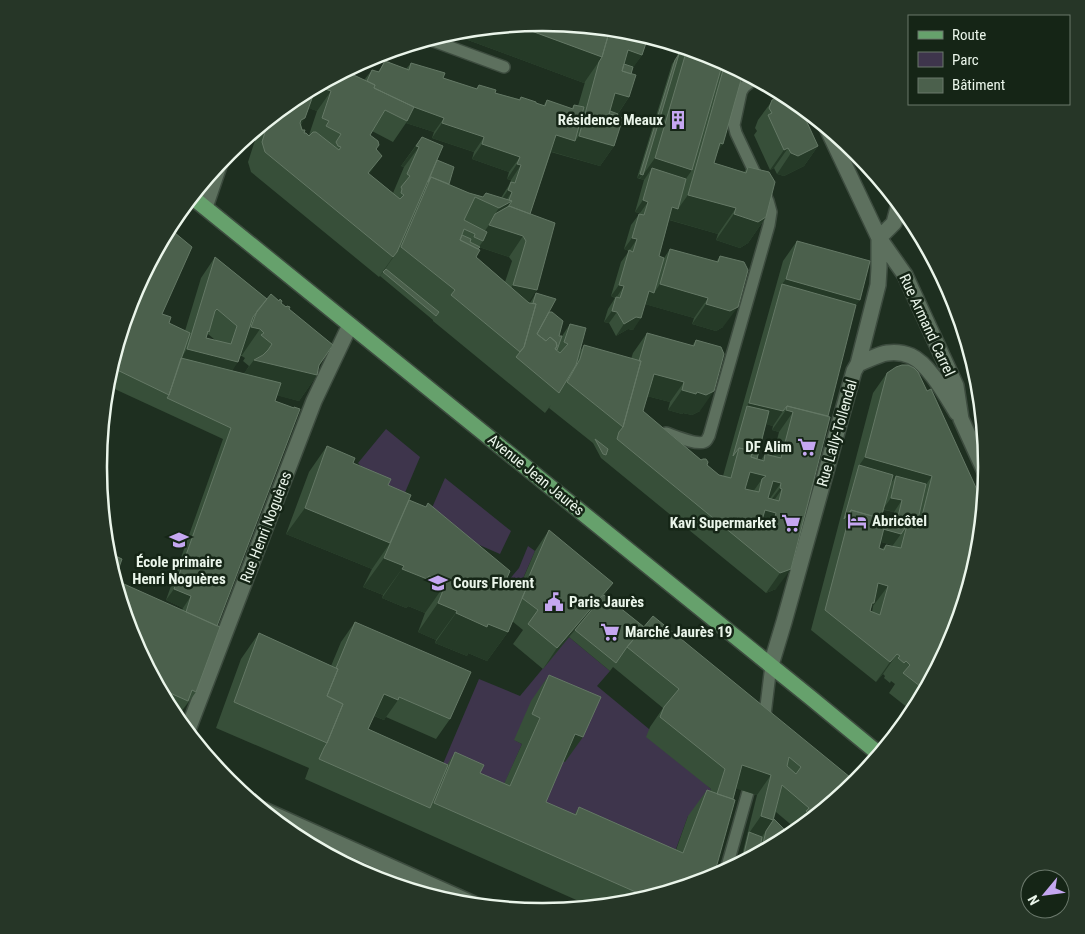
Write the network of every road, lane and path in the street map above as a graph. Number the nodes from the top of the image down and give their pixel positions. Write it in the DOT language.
graph roads {
  1 [pos="441,44"];
  2 [pos="504,67"];
  3 [pos="748,83"];
  4 [pos="834,143"];
  5 [pos="214,182"];
  6 [pos="198,201"];
  7 [pos="205,207"];
  8 [pos="896,214"];
  9 [pos="879,238"];
  10 [pos="350,325"];
  11 [pos="858,364"];
  12 [pos="961,419"];
  13 [pos="666,433"];
  14 [pos="977,439"];
  15 [pos="771,665"];
  16 [pos="191,724"];
  17 [pos="763,737"];
  18 [pos="874,750"];
  19 [pos="748,792"];
  20 [pos="288,821"];
  21 [pos="729,861"];
  22 [pos="446,892"];
  1 -- 2 [label="lane"];
  3 -- 13 [label="lane"];
  4 -- 9 [label="street, Rue Armand Carrel"];
  5 -- 7 [label="street"];
  6 -- 7 [label="main road, Avenue Jean Jaurès"];
  7 -- 10 [label="main road, Avenue Jean Jaurès"];
  8 -- 9 [label="street"];
  9 -- 11 [label="street, Rue Lally-Tollendal"];
  9 -- 12 [label="street, Rue Armand Carrel"];
  10 -- 15 [label="main road, Avenue Jean Jaurès"];
  10 -- 16 [label="street, Rue Henri Noguères"];
  11 -- 12 [label="street"];
  11 -- 15 [label="street, Rue Lally-Tollendal"];
  12 -- 14 [label="street, Rue Armand Carrel"];
  15 -- 17 [label="lane"];
  15 -- 18 [label="main road, Avenue Jean Jaurès"];
  19 -- 21 [label="lane"];
  20 -- 22 [label="street"];
}
